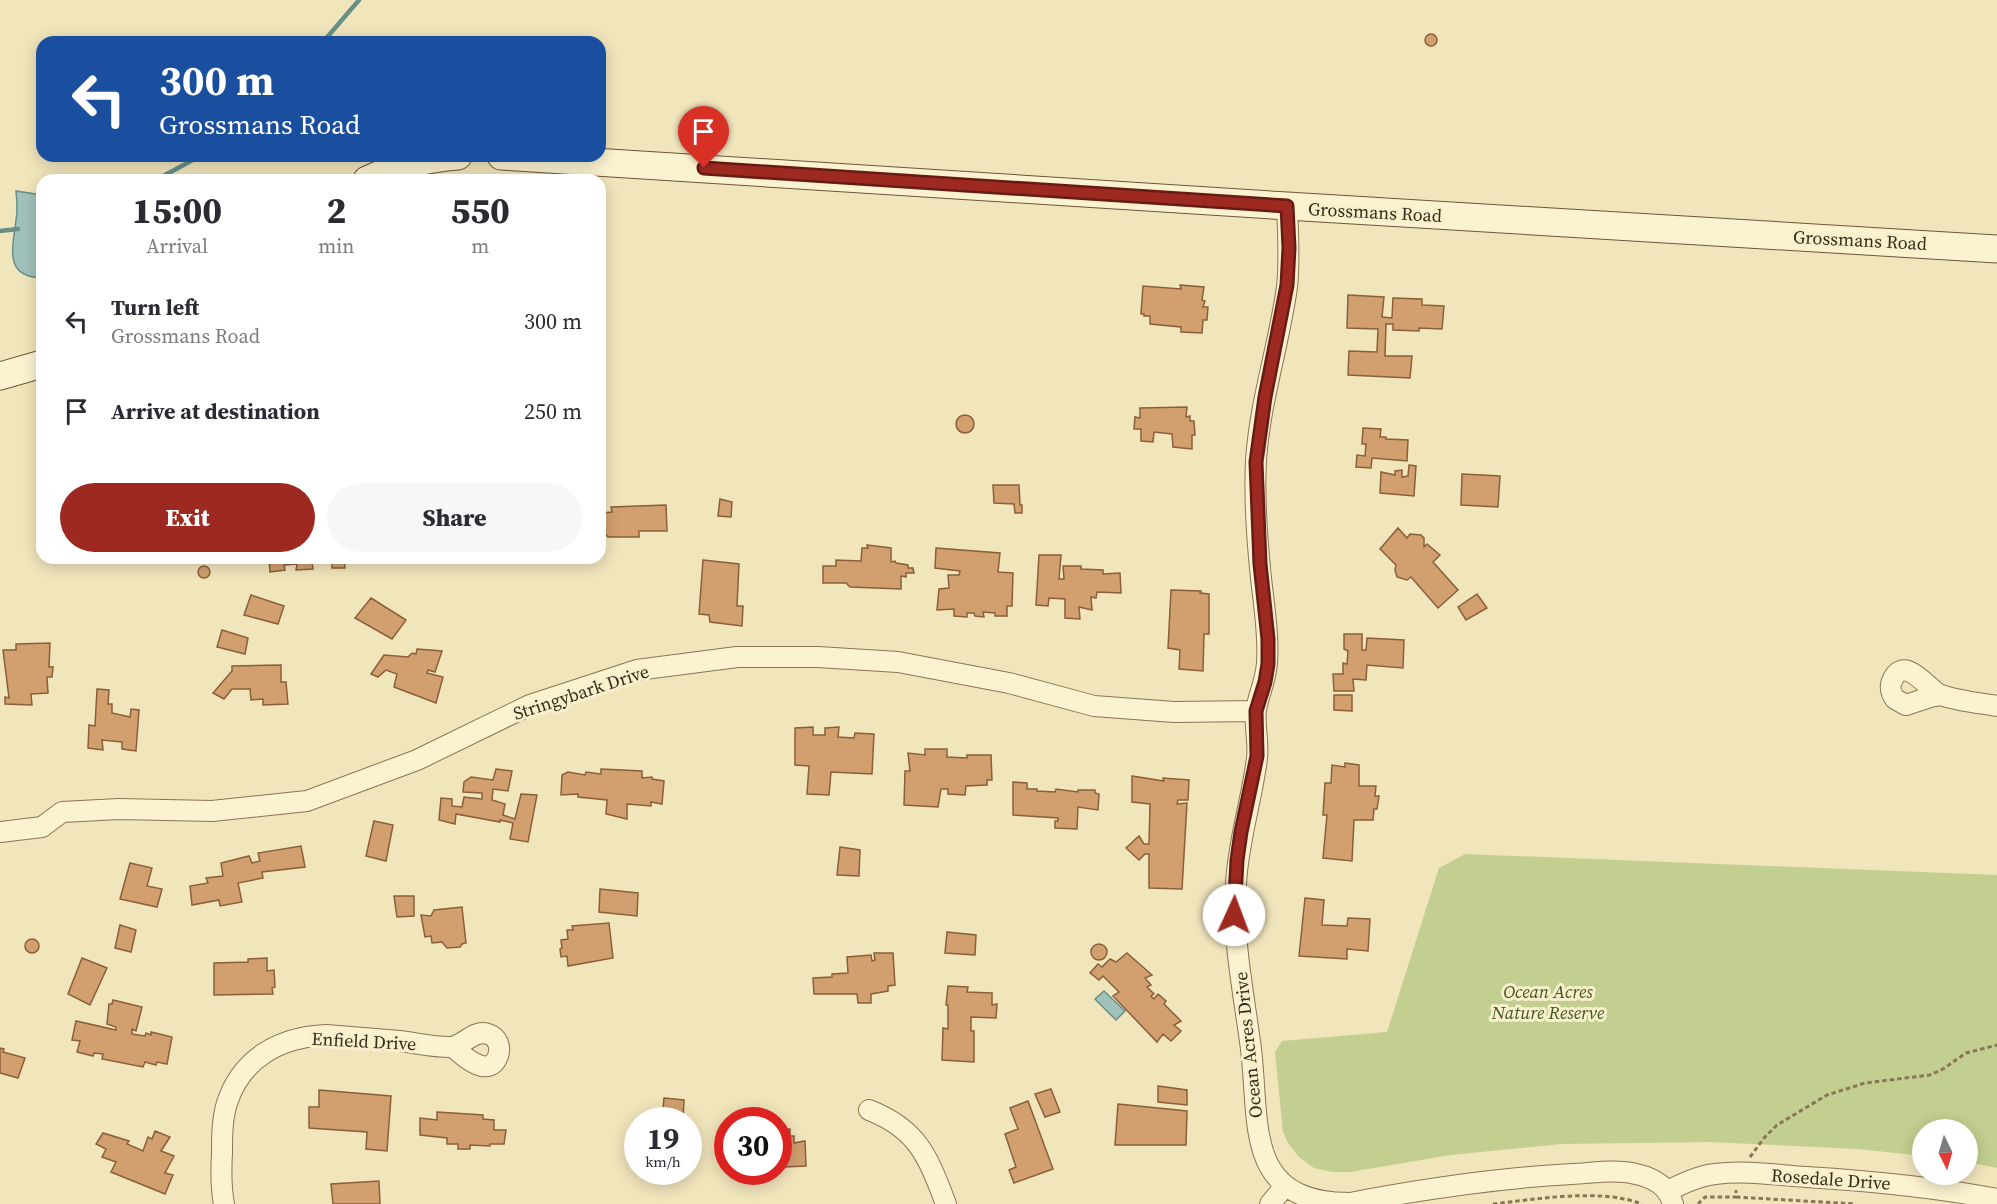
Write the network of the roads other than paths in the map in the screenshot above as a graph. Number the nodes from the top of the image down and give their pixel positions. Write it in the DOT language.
graph roads {
  1 [pos="416,162"];
  2 [pos="595,162"];
  3 [pos="382,174"];
  4 [pos="1287,206"];
  5 [pos="1997,249"];
  6 [pos="36,366"];
  7 [pos="0,376"];
  8 [pos="1941,695"];
  9 [pos="1997,706"];
  10 [pos="1256,711"];
  11 [pos="0,832"];
  12 [pos="453,1047"];
  13 [pos="869,1110"];
  14 [pos="1285,1186"];
  15 [pos="1670,1198"];
  16 [pos="1997,1198"];
  17 [pos="224,1204"];
  18 [pos="946,1204"];
  19 [pos="1270,1204"];
  1 -- 3 [label="street"];
  2 -- 4 [label="street, Grossmans Road"];
  4 -- 5 [label="street, Grossmans Road"];
  4 -- 10 [label="street, Ocean Acres Drive"];
  6 -- 7 [label="street"];
  8 -- 9 [label="street"];
  10 -- 11 [label="street, Stringybark Drive"];
  10 -- 14 [label="street, Ocean Acres Drive"];
  12 -- 17 [label="street, Enfield Drive"];
  13 -- 18 [label="street"];
  14 -- 15 [label="street, Ocean Acres Drive"];
  14 -- 19 [label="street"];
  15 -- 16 [label="street, Rosedale Drive"];
}
